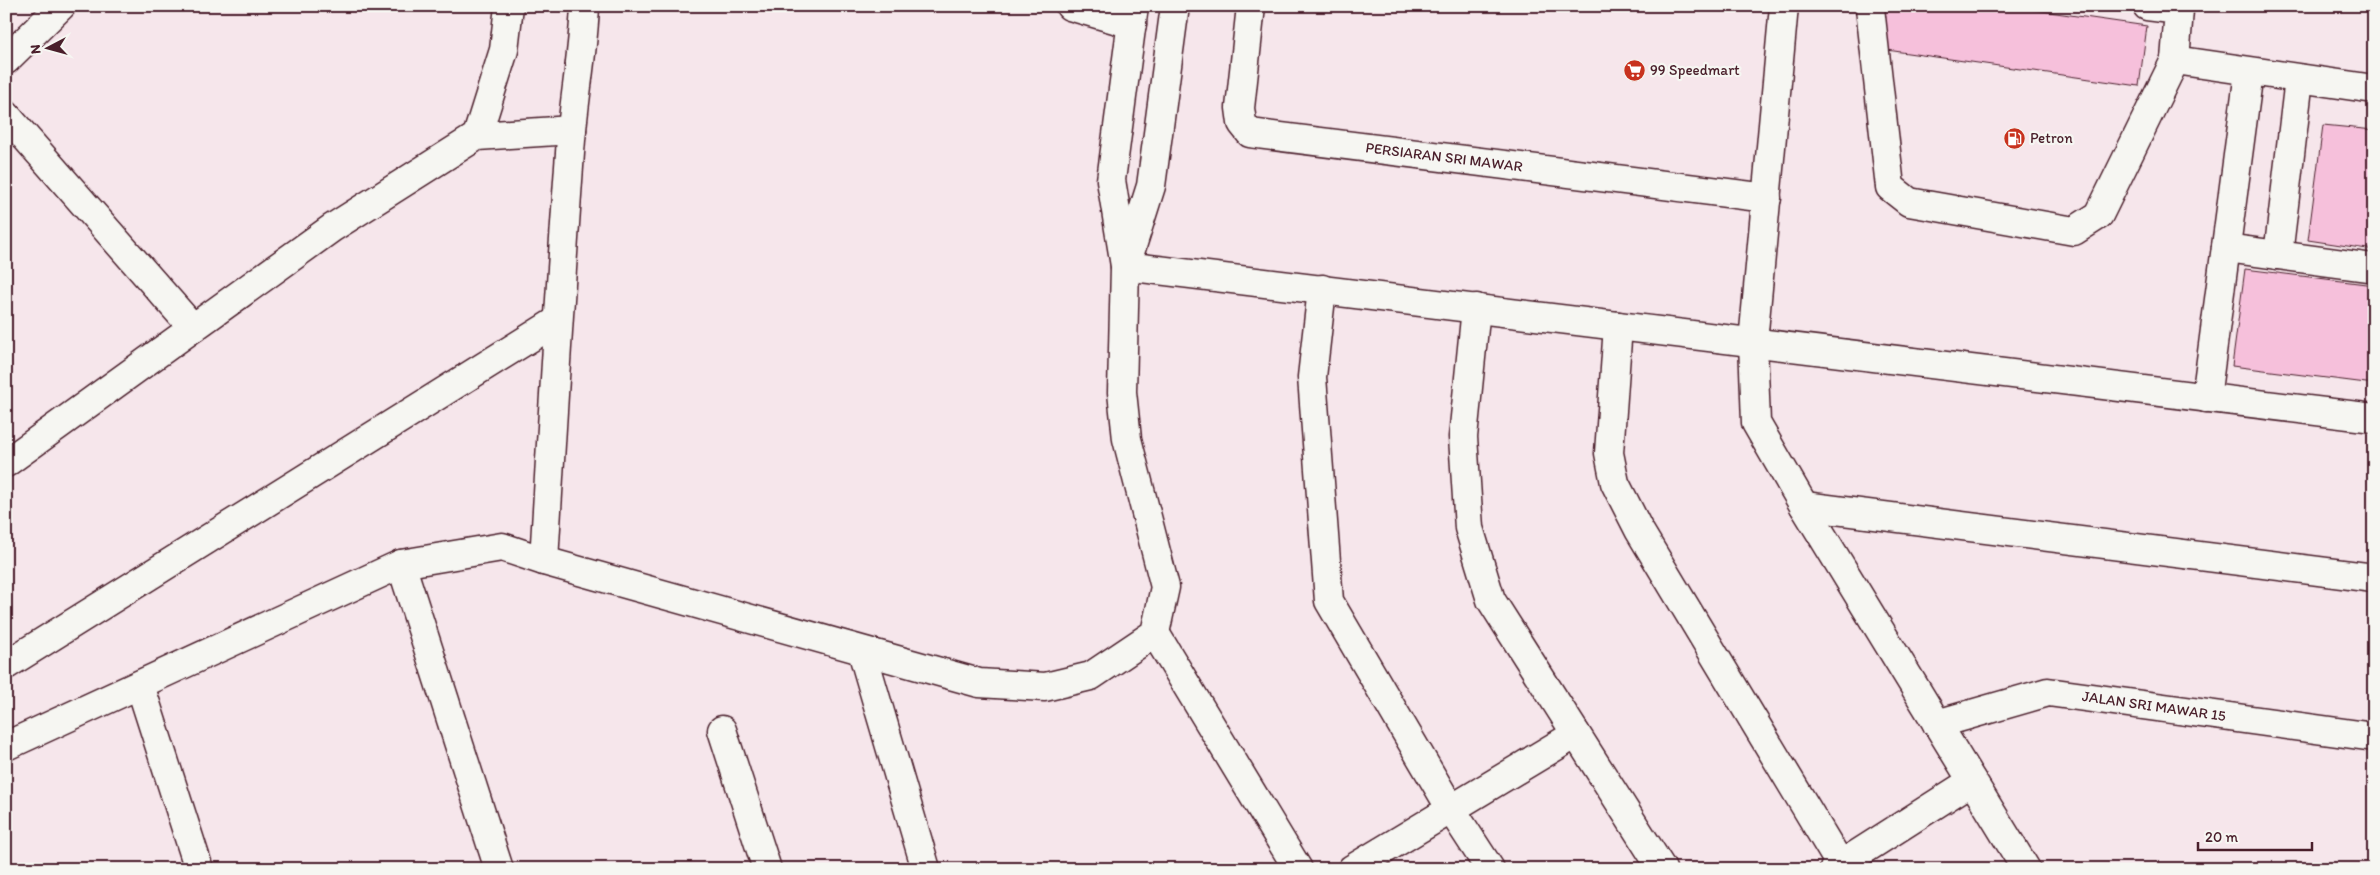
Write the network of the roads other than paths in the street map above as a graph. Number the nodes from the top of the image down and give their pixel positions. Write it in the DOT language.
graph roads {
  1 [pos="61,6"];
  2 [pos="509,6"];
  3 [pos="585,6"];
  4 [pos="1070,6"];
  5 [pos="1175,6"];
  6 [pos="1251,6"];
  7 [pos="1784,6"];
  8 [pos="2147,6"];
  9 [pos="1868,7"];
  10 [pos="1133,15"];
  11 [pos="6,60"];
  12 [pos="2175,60"];
  13 [pos="2249,72"];
  14 [pos="2299,79"];
  15 [pos="2374,89"];
  16 [pos="6,115"];
  17 [pos="572,130"];
  18 [pos="477,136"];
  19 [pos="1767,198"];
  20 [pos="2226,248"];
  21 [pos="2278,255"];
  22 [pos="1126,266"];
  23 [pos="2374,268"];
  24 [pos="1322,289"];
  25 [pos="1476,308"];
  26 [pos="558,321"];
  27 [pos="1618,326"];
  28 [pos="193,328"];
  29 [pos="1753,342"];
  30 [pos="2206,398"];
  31 [pos="2374,418"];
  32 [pos="6,463"];
  33 [pos="1804,506"];
  34 [pos="544,561"];
  35 [pos="401,564"];
  36 [pos="2374,578"];
  37 [pos="1155,633"];
  38 [pos="862,651"];
  39 [pos="6,665"];
  40 [pos="140,685"];
  41 [pos="1937,724"];
  42 [pos="722,730"];
  43 [pos="1576,734"];
  44 [pos="2374,737"];
  45 [pos="6,746"];
  46 [pos="1972,781"];
  47 [pos="1451,809"];
  48 [pos="1839,867"];
  49 [pos="199,869"];
  50 [pos="499,869"];
  51 [pos="767,869"];
  52 [pos="926,869"];
  53 [pos="1298,869"];
  54 [pos="1352,869"];
  55 [pos="1490,869"];
  56 [pos="1662,869"];
  57 [pos="2026,869"];
  1 -- 11 [label="street"];
  2 -- 18 [label="street"];
  3 -- 17 [label="street"];
  4 -- 10 [label="street"];
  5 -- 22 [label="street"];
  6 -- 19 [label="street, PERSIARAN SRI MAWAR"];
  7 -- 19 [label="street"];
  8 -- 12 [label="street"];
  9 -- 12 [label="street"];
  10 -- 22 [label="street"];
  12 -- 13 [label="street"];
  13 -- 14 [label="street"];
  13 -- 20 [label="street"];
  14 -- 15 [label="street"];
  14 -- 21 [label="street"];
  16 -- 28 [label="street"];
  17 -- 18 [label="street"];
  17 -- 26 [label="street"];
  18 -- 28 [label="street"];
  19 -- 29 [label="street"];
  20 -- 21 [label="street"];
  20 -- 30 [label="street"];
  21 -- 23 [label="street"];
  22 -- 24 [label="street"];
  22 -- 37 [label="street"];
  24 -- 25 [label="street"];
  24 -- 47 [label="street"];
  25 -- 27 [label="street"];
  25 -- 43 [label="street"];
  26 -- 34 [label="street"];
  26 -- 39 [label="street"];
  27 -- 29 [label="street"];
  27 -- 48 [label="street"];
  28 -- 32 [label="street"];
  29 -- 30 [label="street"];
  29 -- 33 [label="street"];
  30 -- 31 [label="street"];
  33 -- 36 [label="street"];
  33 -- 41 [label="street"];
  34 -- 35 [label="street"];
  34 -- 38 [label="street"];
  35 -- 40 [label="street"];
  35 -- 50 [label="street"];
  37 -- 38 [label="street"];
  37 -- 53 [label="street"];
  38 -- 52 [label="street"];
  40 -- 45 [label="street"];
  40 -- 49 [label="street"];
  41 -- 44 [label="street, JALAN SRI MAWAR 15"];
  41 -- 46 [label="street"];
  42 -- 51 [label="street"];
  43 -- 47 [label="street"];
  43 -- 56 [label="street"];
  46 -- 48 [label="street"];
  46 -- 57 [label="street"];
  47 -- 54 [label="street"];
  47 -- 55 [label="street"];
}
